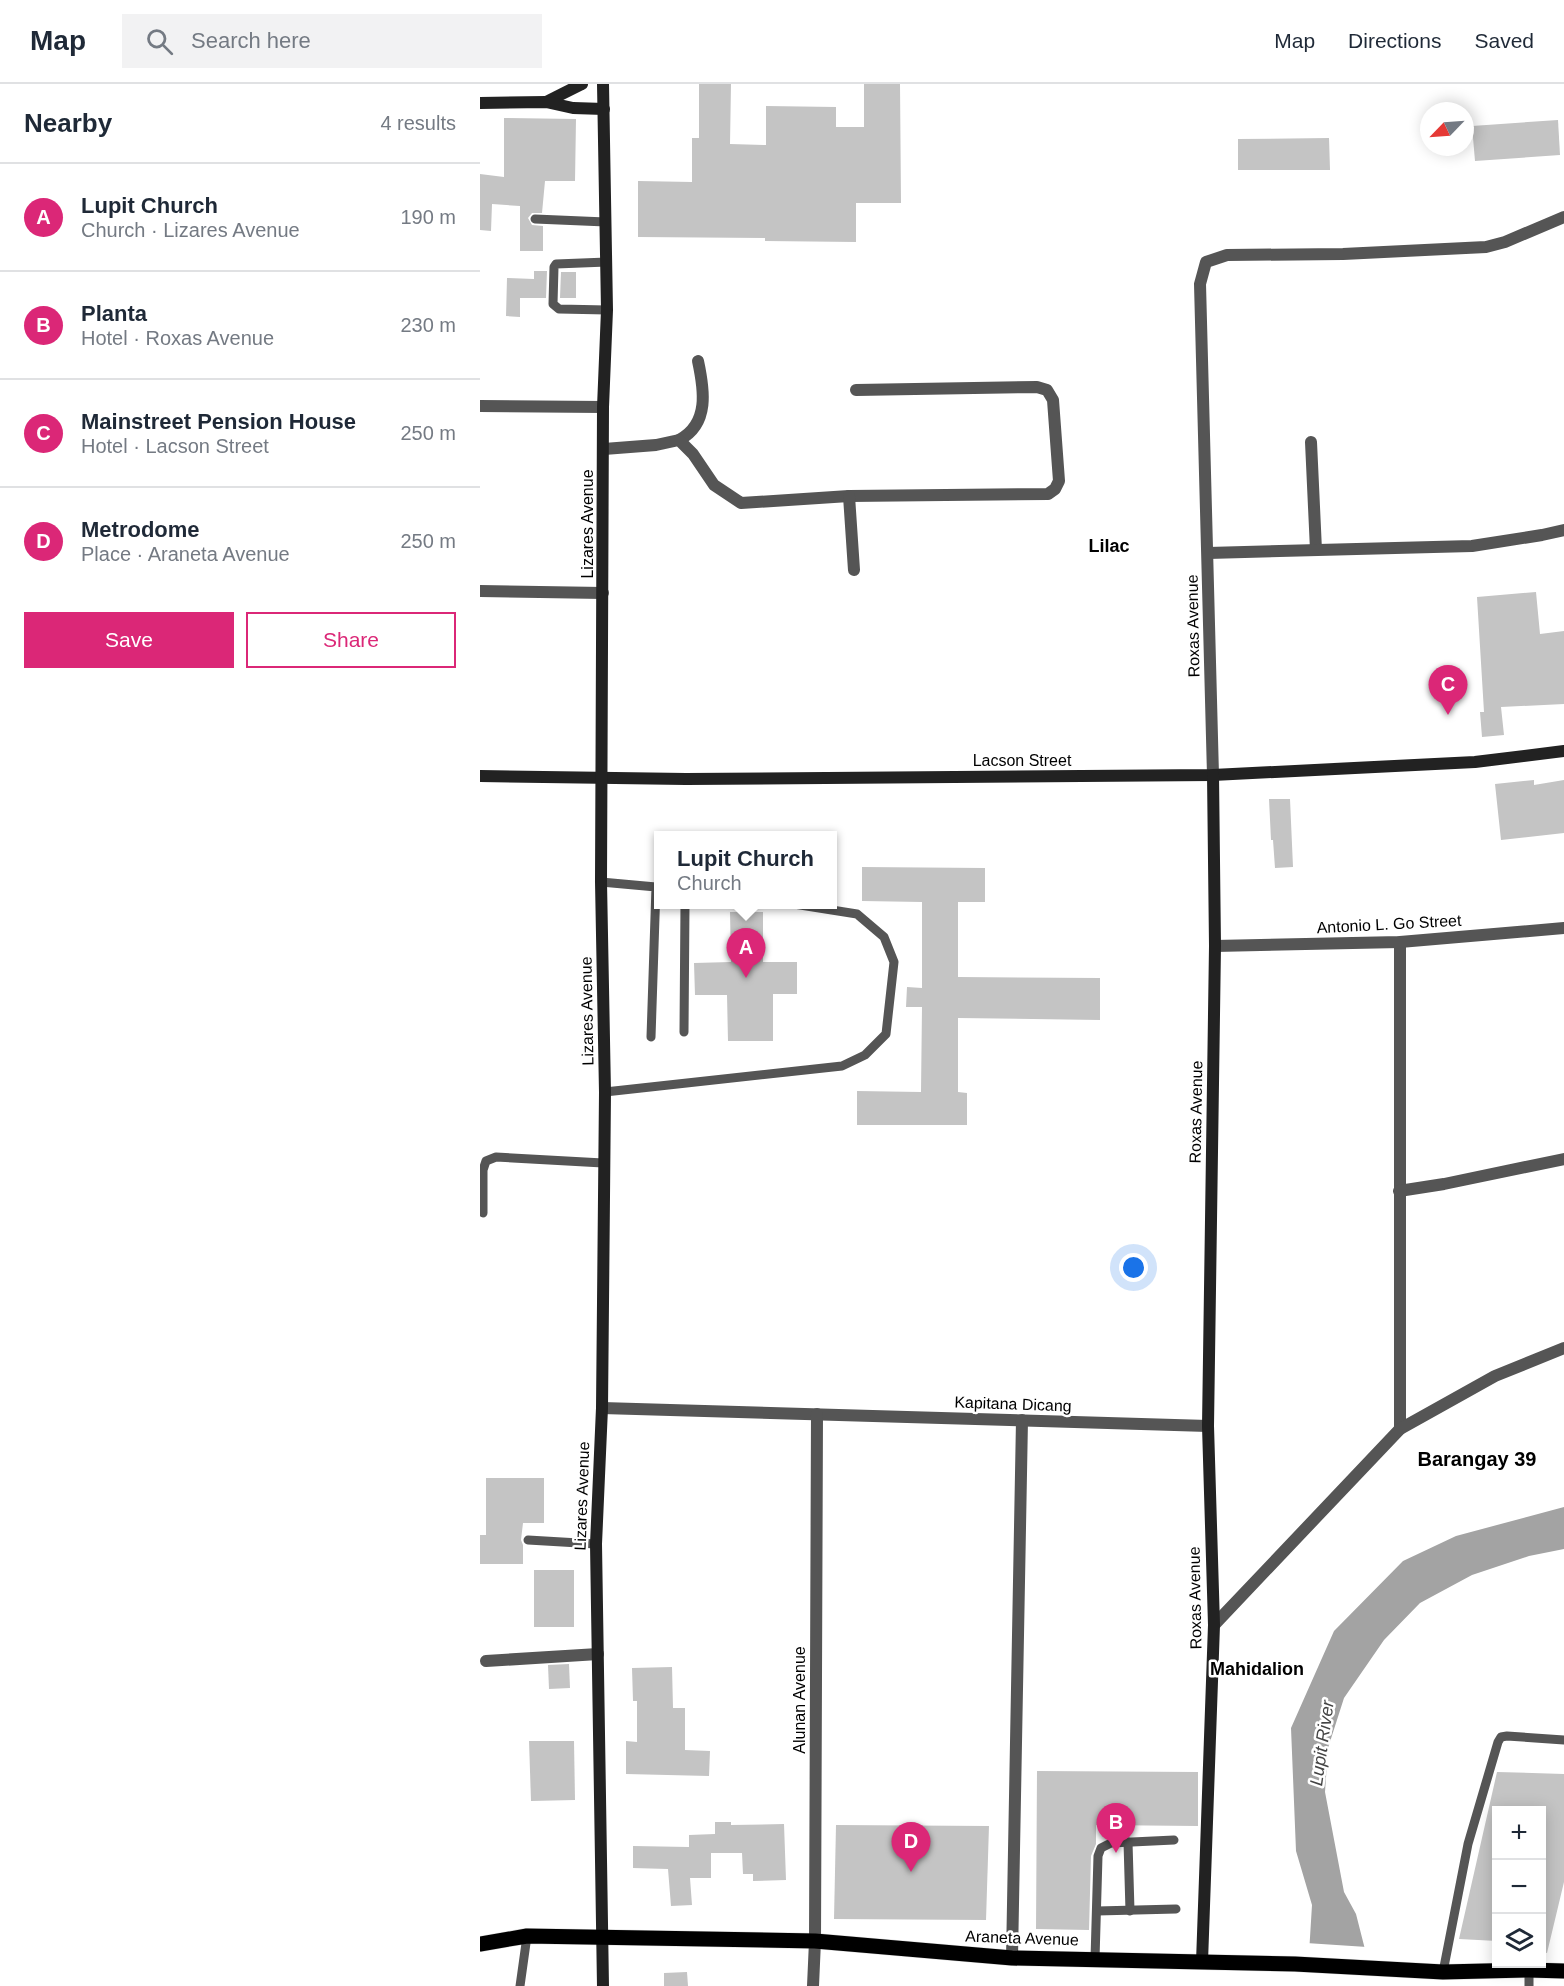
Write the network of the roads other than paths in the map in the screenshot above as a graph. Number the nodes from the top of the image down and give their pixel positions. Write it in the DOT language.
graph roads {
  1 [pos="582,84"];
  2 [pos="603,84"];
  3 [pos="546,102"];
  4 [pos="480,103"];
  5 [pos="604,109"];
  6 [pos="1564,217"];
  7 [pos="535,219"];
  8 [pos="606,222"];
  9 [pos="607,262"];
  10 [pos="607,310"];
  11 [pos="698,361"];
  12 [pos="856,390"];
  13 [pos="480,405"];
  14 [pos="603,407"];
  15 [pos="679,440"];
  16 [pos="1311,442"];
  17 [pos="604,449"];
  18 [pos="849,496"];
  19 [pos="1564,530"];
  20 [pos="1316,550"];
  21 [pos="1208,553"];
  22 [pos="854,570"];
  23 [pos="480,591"];
  24 [pos="603,593"];
  25 [pos="1564,751"];
  26 [pos="1213,775"];
  27 [pos="480,776"];
  28 [pos="603,777"];
  29 [pos="601,882"];
  30 [pos="654,887"];
  31 [pos="657,909"];
  32 [pos="685,909"];
  33 [pos="826,909"];
  34 [pos="1564,928"];
  35 [pos="1400,942"];
  36 [pos="1215,946"];
  37 [pos="684,1032"];
  38 [pos="651,1037"];
  39 [pos="604,1092"];
  40 [pos="1564,1159"];
  41 [pos="603,1162"];
  42 [pos="1399,1191"];
  43 [pos="483,1214"];
  44 [pos="1564,1348"];
  45 [pos="602,1408"];
  46 [pos="817,1414"];
  47 [pos="1022,1420"];
  48 [pos="1208,1426"];
  49 [pos="1400,1429"];
  50 [pos="528,1540"];
  51 [pos="596,1545"];
  52 [pos="1214,1625"];
  53 [pos="598,1654"];
  54 [pos="486,1661"];
  55 [pos="1564,1740"];
  56 [pos="1174,1839"];
  57 [pos="1128,1842"];
  58 [pos="1176,1909"];
  59 [pos="1097,1911"];
  60 [pos="1130,1911"];
  61 [pos="527,1936"];
  62 [pos="601,1937"];
  63 [pos="815,1941"];
  64 [pos="480,1944"];
  65 [pos="1012,1958"];
  66 [pos="1095,1959"];
  67 [pos="1202,1962"];
  68 [pos="1530,1970"];
  69 [pos="1564,1971"];
  70 [pos="1443,1972"];
  71 [pos="519,1986"];
  72 [pos="603,1986"];
  73 [pos="813,1986"];
  74 [pos="1529,1986"];
  1 -- 3 [label="street"];
  2 -- 5 [label="street, Lizares Avenue"];
  3 -- 4 [label="street"];
  3 -- 5 [label="street"];
  5 -- 8 [label="street, Lizares Avenue"];
  6 -- 21 [label="street, Roxas Avenue"];
  7 -- 8 [label="lane"];
  8 -- 9 [label="street, Lizares Avenue"];
  9 -- 10 [label="street, Lizares Avenue"];
  9 -- 10 [label="lane"];
  10 -- 14 [label="street, Lizares Avenue"];
  11 -- 15 [label="street"];
  12 -- 18 [label="street"];
  13 -- 14 [label="street"];
  14 -- 17 [label="street, Lizares Avenue"];
  15 -- 17 [label="street"];
  15 -- 18 [label="street"];
  16 -- 20 [label="street"];
  17 -- 24 [label="street, Lizares Avenue"];
  18 -- 22 [label="street"];
  19 -- 20 [label="street"];
  20 -- 21 [label="street"];
  21 -- 26 [label="street, Roxas Avenue"];
  23 -- 24 [label="street"];
  24 -- 28 [label="street, Lizares Avenue"];
  25 -- 26 [label="street, Lacson Street"];
  26 -- 28 [label="street, Lacson Street"];
  26 -- 36 [label="street, Roxas Avenue"];
  27 -- 28 [label="street, Lacson Street"];
  28 -- 29 [label="street, Lizares Avenue"];
  29 -- 30 [label="lane"];
  29 -- 39 [label="street, Lizares Avenue"];
  31 -- 38 [label="lane"];
  32 -- 37 [label="lane"];
  33 -- 39 [label="lane"];
  34 -- 35 [label="street, Antonio L. Go Street"];
  35 -- 36 [label="street, Antonio L. Go Street"];
  35 -- 42 [label="street"];
  36 -- 48 [label="street, Roxas Avenue"];
  39 -- 41 [label="street, Lizares Avenue"];
  40 -- 42 [label="street"];
  41 -- 43 [label="lane"];
  41 -- 45 [label="street, Lizares Avenue"];
  42 -- 49 [label="street"];
  44 -- 49 [label="street"];
  45 -- 46 [label="street, Kapitana Dicang"];
  45 -- 51 [label="street, Lizares Avenue"];
  46 -- 47 [label="street, Kapitana Dicang"];
  46 -- 63 [label="street, Alunan Avenue"];
  47 -- 48 [label="street, Kapitana Dicang"];
  47 -- 65 [label="street"];
  48 -- 52 [label="street, Roxas Avenue"];
  49 -- 52 [label="street"];
  50 -- 51 [label="lane"];
  51 -- 53 [label="street, Lizares Avenue"];
  52 -- 67 [label="street, Roxas Avenue"];
  53 -- 54 [label="street"];
  53 -- 62 [label="street, Lizares Avenue"];
  55 -- 70 [label="lane"];
  56 -- 57 [label="lane"];
  57 -- 59 [label="lane"];
  57 -- 60 [label="lane"];
  58 -- 60 [label="lane"];
  59 -- 60 [label="lane"];
  59 -- 66 [label="lane"];
  61 -- 62 [label="main road, Araneta Avenue"];
  61 -- 64 [label="main road, Araneta Avenue"];
  61 -- 71 [label="lane"];
  62 -- 63 [label="main road, Araneta Avenue"];
  62 -- 72 [label="street, Lizares Avenue"];
  63 -- 65 [label="main road, Araneta Avenue"];
  63 -- 73 [label="street, Alunan Avenue"];
  65 -- 66 [label="main road, Araneta Avenue"];
  66 -- 67 [label="main road, Araneta Avenue"];
  67 -- 70 [label="main road, Araneta Avenue"];
  68 -- 69 [label="main road, Araneta Avenue"];
  68 -- 70 [label="main road, Araneta Avenue"];
  68 -- 74 [label="lane"];
}
